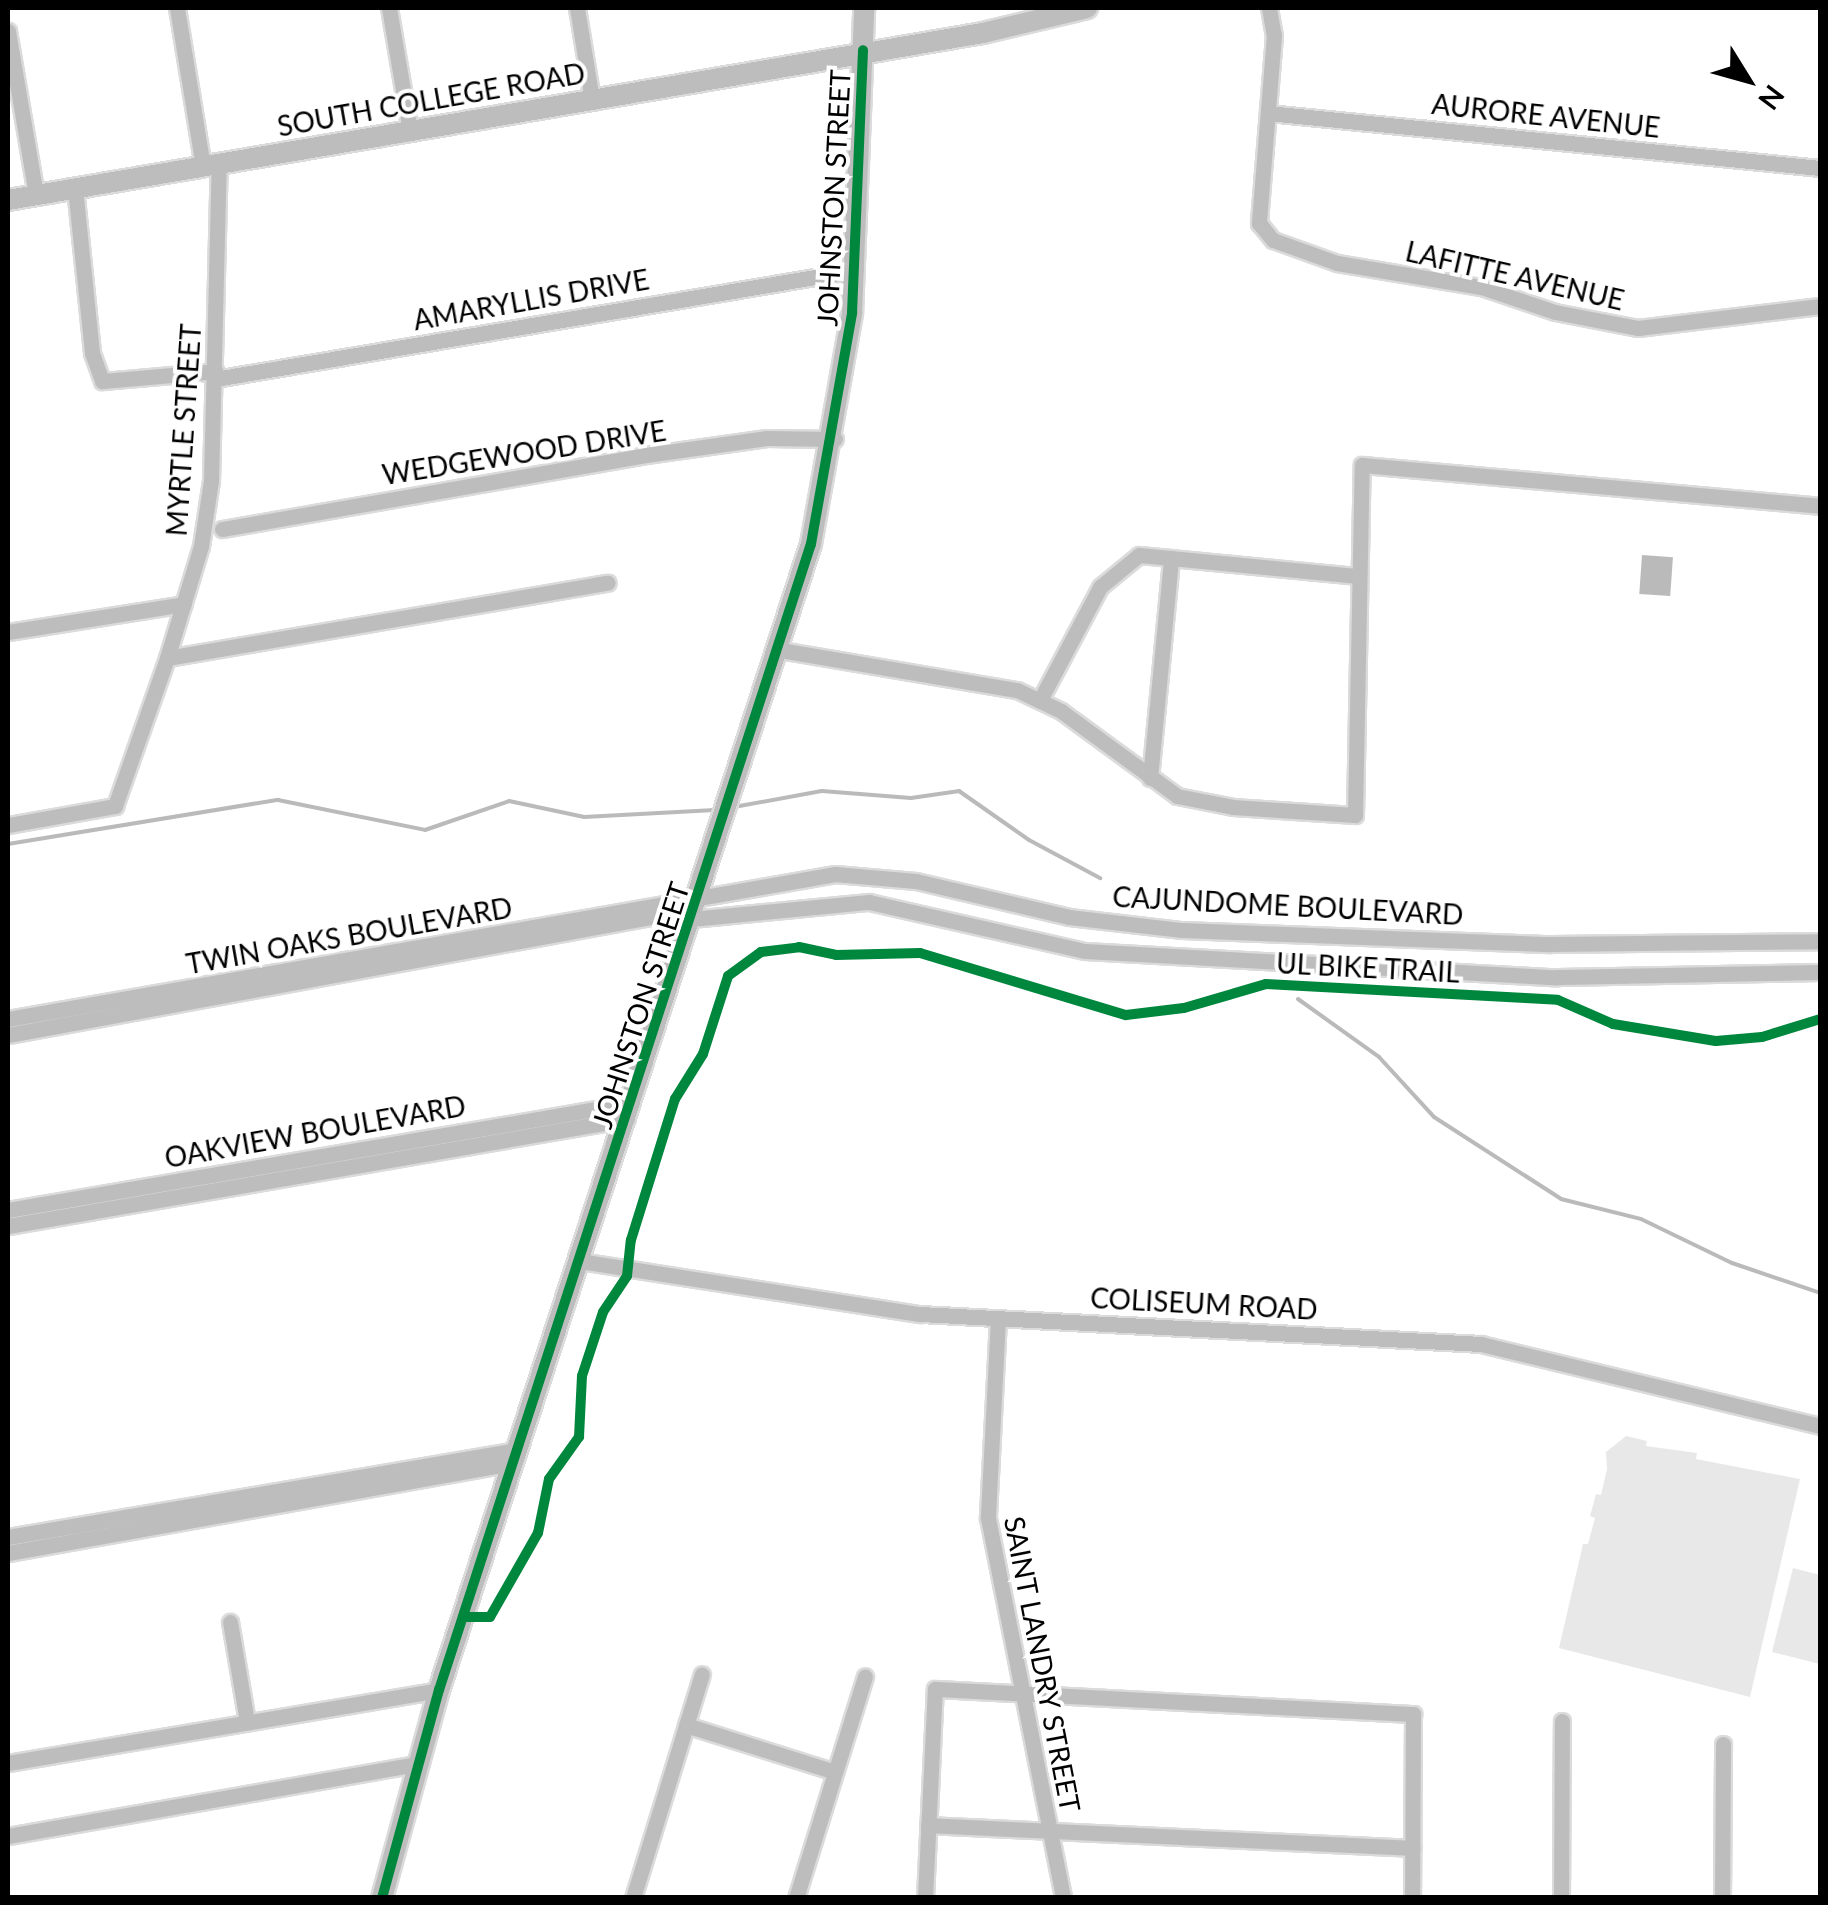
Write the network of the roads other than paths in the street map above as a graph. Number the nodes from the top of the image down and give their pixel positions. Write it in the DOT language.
graph roads {
  1 [pos="177,8"];
  2 [pos="389,8"];
  3 [pos="576,8"];
  4 [pos="864,8"];
  5 [pos="1087,8"];
  6 [pos="1269,8"];
  7 [pos="8,31"];
  8 [pos="863,50"];
  9 [pos="592,100"];
  10 [pos="1268,113"];
  11 [pos="410,131"];
  12 [pos="211,165"];
  13 [pos="1820,168"];
  14 [pos="75,188"];
  15 [pos="36,195"];
  16 [pos="8,200"];
  17 [pos="856,270"];
  18 [pos="1820,306"];
  19 [pos="215,375"];
  20 [pos="834,440"];
  21 [pos="1820,506"];
  22 [pos="222,529"];
  23 [pos="1171,558"];
  24 [pos="1359,576"];
  25 [pos="608,583"];
  26 [pos="184,604"];
  27 [pos="8,632"];
  28 [pos="780,650"];
  29 [pos="167,658"];
  30 [pos="1040,700"];
  31 [pos="1150,778"];
  32 [pos="8,825"];
  33 [pos="695,908"];
  34 [pos="1148,926"];
  35 [pos="1820,941"];
  36 [pos="1500,942"];
  37 [pos="1145,954"];
  38 [pos="1820,972"];
  39 [pos="1500,974"];
  40 [pos="8,1019"];
  41 [pos="8,1034"];
  42 [pos="629,1111"];
  43 [pos="8,1210"];
  44 [pos="8,1226"];
  45 [pos="580,1260"];
  46 [pos="998,1318"];
  47 [pos="1820,1426"];
  48 [pos="515,1457"];
  49 [pos="148,1521"];
  50 [pos="8,1537"];
  51 [pos="8,1553"];
  52 [pos="230,1622"];
  53 [pos="702,1674"];
  54 [pos="865,1677"];
  55 [pos="438,1690"];
  56 [pos="1022,1694"];
  57 [pos="247,1721"];
  58 [pos="1562,1722"];
  59 [pos="686,1725"];
  60 [pos="1723,1744"];
  61 [pos="8,1763"];
  62 [pos="416,1764"];
  63 [pos="835,1772"];
  64 [pos="928,1825"];
  65 [pos="1049,1830"];
  66 [pos="8,1836"];
  67 [pos="1412,1848"];
  68 [pos="382,1898"];
  69 [pos="633,1898"];
  70 [pos="796,1898"];
  71 [pos="925,1898"];
  72 [pos="1063,1898"];
  73 [pos="1412,1898"];
  74 [pos="1561,1898"];
  75 [pos="1722,1898"];
  1 -- 12 [label="street, MYRTLE STREET"];
  2 -- 11 [label="street"];
  3 -- 9 [label="street"];
  4 -- 8 [label="main road, JOHNSTON STREET"];
  5 -- 8 [label="main road, SOUTH COLLEGE ROAD"];
  6 -- 10 [label="street"];
  7 -- 15 [label="street"];
  8 -- 9 [label="main road, SOUTH COLLEGE ROAD"];
  8 -- 17 [label="main road, JOHNSTON STREET"];
  9 -- 11 [label="main road, SOUTH COLLEGE ROAD"];
  10 -- 13 [label="street, AURORE AVENUE"];
  10 -- 18 [label="street, LAFITTE AVENUE"];
  11 -- 12 [label="main road, SOUTH COLLEGE ROAD"];
  12 -- 14 [label="main road, SOUTH COLLEGE ROAD"];
  12 -- 19 [label="street, MYRTLE STREET"];
  14 -- 15 [label="main road, SOUTH COLLEGE ROAD"];
  14 -- 19 [label="street, AMARYLLIS DRIVE"];
  15 -- 16 [label="main road, SOUTH COLLEGE ROAD"];
  17 -- 19 [label="street, AMARYLLIS DRIVE"];
  17 -- 20 [label="main road, JOHNSTON STREET"];
  19 -- 26 [label="street, MYRTLE STREET"];
  20 -- 22 [label="street, WEDGEWOOD DRIVE"];
  20 -- 28 [label="main road, JOHNSTON STREET"];
  21 -- 24 [label="street"];
  23 -- 24 [label="street"];
  23 -- 30 [label="street"];
  23 -- 31 [label="street"];
  24 -- 31 [label="street"];
  25 -- 29 [label="street"];
  26 -- 27 [label="street"];
  26 -- 29 [label="street, MYRTLE STREET"];
  28 -- 30 [label="street"];
  28 -- 33 [label="main road, JOHNSTON STREET"];
  29 -- 32 [label="street, MYRTLE STREET"];
  30 -- 31 [label="street"];
  33 -- 34 [label="street, CAJUNDOME BOULEVARD"];
  33 -- 37 [label="street, CAJUNDOME BOULEVARD"];
  33 -- 40 [label="street, TWIN OAKS BOULEVARD"];
  33 -- 41 [label="street, TWIN OAKS BOULEVARD"];
  33 -- 42 [label="main road, JOHNSTON STREET"];
  34 -- 36 [label="street, CAJUNDOME BOULEVARD"];
  34 -- 37 [label="street"];
  35 -- 36 [label="street, CAJUNDOME BOULEVARD"];
  36 -- 39 [label="street"];
  37 -- 39 [label="street, CAJUNDOME BOULEVARD"];
  38 -- 39 [label="street, CAJUNDOME BOULEVARD"];
  42 -- 43 [label="street, OAKVIEW BOULEVARD"];
  42 -- 44 [label="street, OAKVIEW BOULEVARD"];
  42 -- 45 [label="main road, JOHNSTON STREET"];
  45 -- 46 [label="street, COLISEUM ROAD"];
  45 -- 48 [label="main road, JOHNSTON STREET"];
  46 -- 47 [label="street, COLISEUM ROAD"];
  46 -- 56 [label="street, SAINT LANDRY STREET"];
  48 -- 49 [label="street"];
  48 -- 55 [label="main road, JOHNSTON STREET"];
  49 -- 50 [label="street"];
  49 -- 51 [label="street"];
  52 -- 57 [label="street"];
  53 -- 59 [label="street"];
  54 -- 63 [label="street"];
  55 -- 57 [label="street"];
  55 -- 62 [label="main road, JOHNSTON STREET"];
  56 -- 64 [label="street"];
  56 -- 65 [label="street, SAINT LANDRY STREET"];
  56 -- 67 [label="street"];
  57 -- 61 [label="street"];
  58 -- 74 [label="street"];
  59 -- 63 [label="street"];
  59 -- 69 [label="street"];
  60 -- 75 [label="street"];
  62 -- 66 [label="street"];
  62 -- 68 [label="main road, JOHNSTON STREET"];
  63 -- 70 [label="street"];
  64 -- 65 [label="street"];
  64 -- 71 [label="street"];
  65 -- 67 [label="street"];
  65 -- 72 [label="street, SAINT LANDRY STREET"];
  67 -- 73 [label="street"];
}
